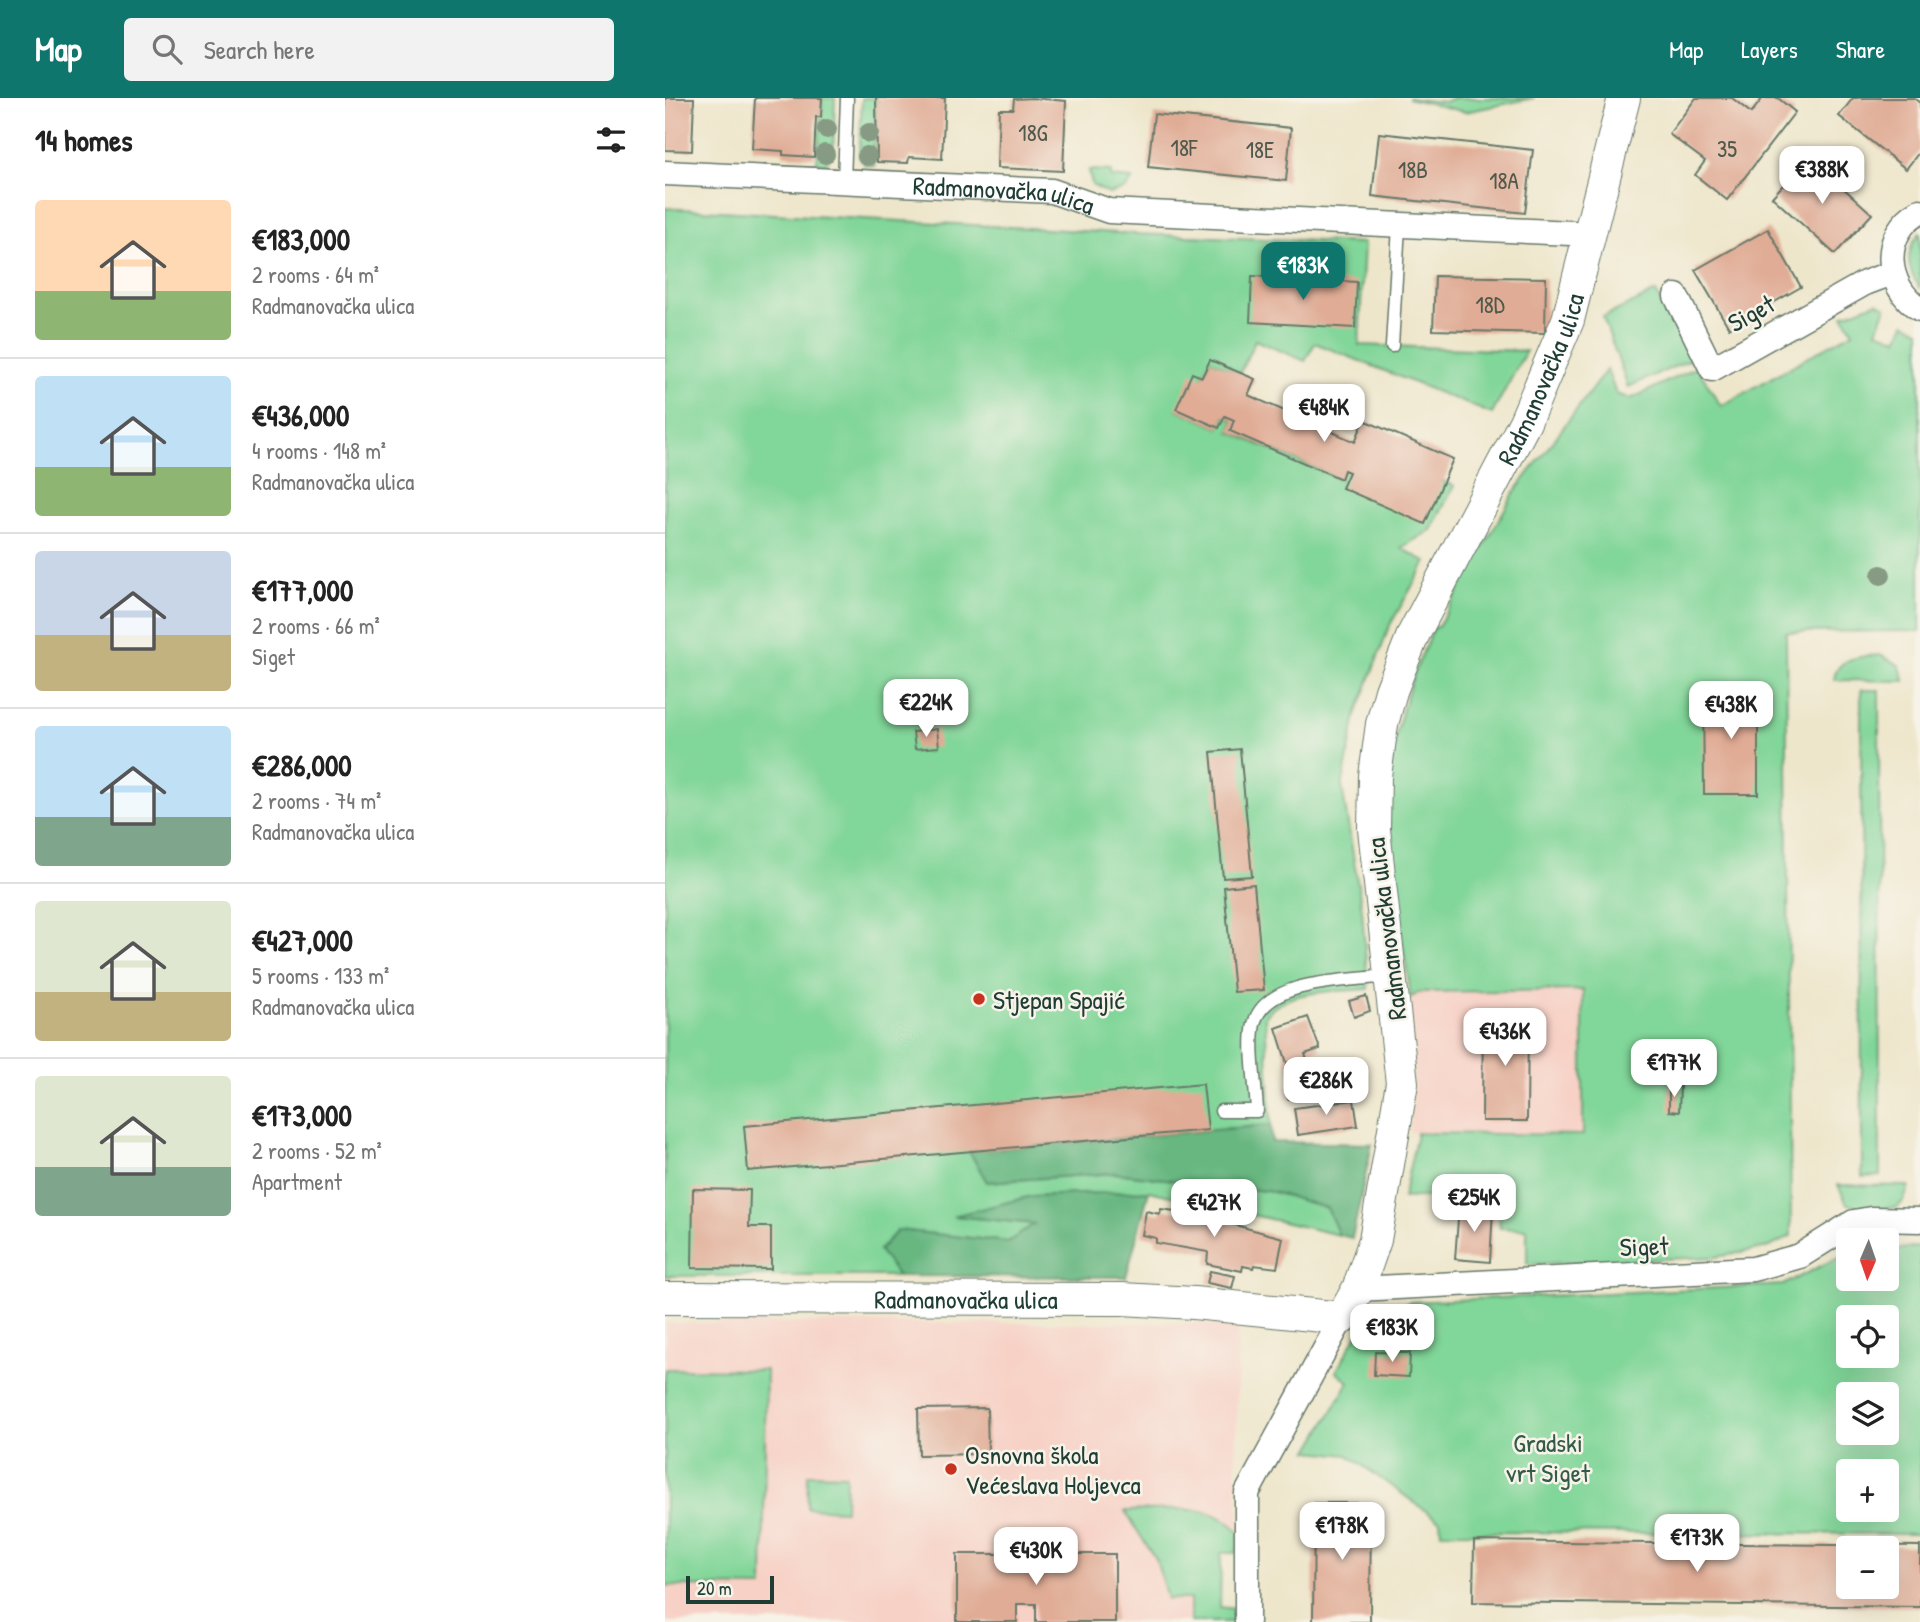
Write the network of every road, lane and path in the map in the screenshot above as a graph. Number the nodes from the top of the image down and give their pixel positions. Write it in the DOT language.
graph roads {
  1 [pos="847,98"];
  2 [pos="1624,98"];
  3 [pos="665,173"];
  4 [pos="844,181"];
  5 [pos="1920,211"];
  6 [pos="1399,226"];
  7 [pos="1592,234"];
  8 [pos="1892,272"];
  9 [pos="1676,296"];
  10 [pos="1920,309"];
  11 [pos="1392,346"];
  12 [pos="1392,976"];
  13 [pos="1220,1111"];
  14 [pos="1920,1220"];
  15 [pos="1358,1289"];
  16 [pos="665,1298"];
  17 [pos="1342,1318"];
  18 [pos="1247,1622"];
  1 -- 4 [label="lane"];
  2 -- 7 [label="street, Radmanovačka ulica"];
  3 -- 4 [label="street, Radmanovačka ulica"];
  4 -- 6 [label="street, Radmanovačka ulica"];
  5 -- 8 [label="street"];
  6 -- 7 [label="street, Radmanovačka ulica"];
  6 -- 11 [label="lane"];
  7 -- 12 [label="street, Radmanovačka ulica"];
  8 -- 9 [label="street, Siget"];
  8 -- 10 [label="street"];
  12 -- 13 [label="lane"];
  12 -- 15 [label="street, Radmanovačka ulica"];
  14 -- 15 [label="street, Siget"];
  15 -- 17 [label="street, Radmanovačka ulica"];
  16 -- 17 [label="street, Radmanovačka ulica"];
  17 -- 18 [label="street"];
}
